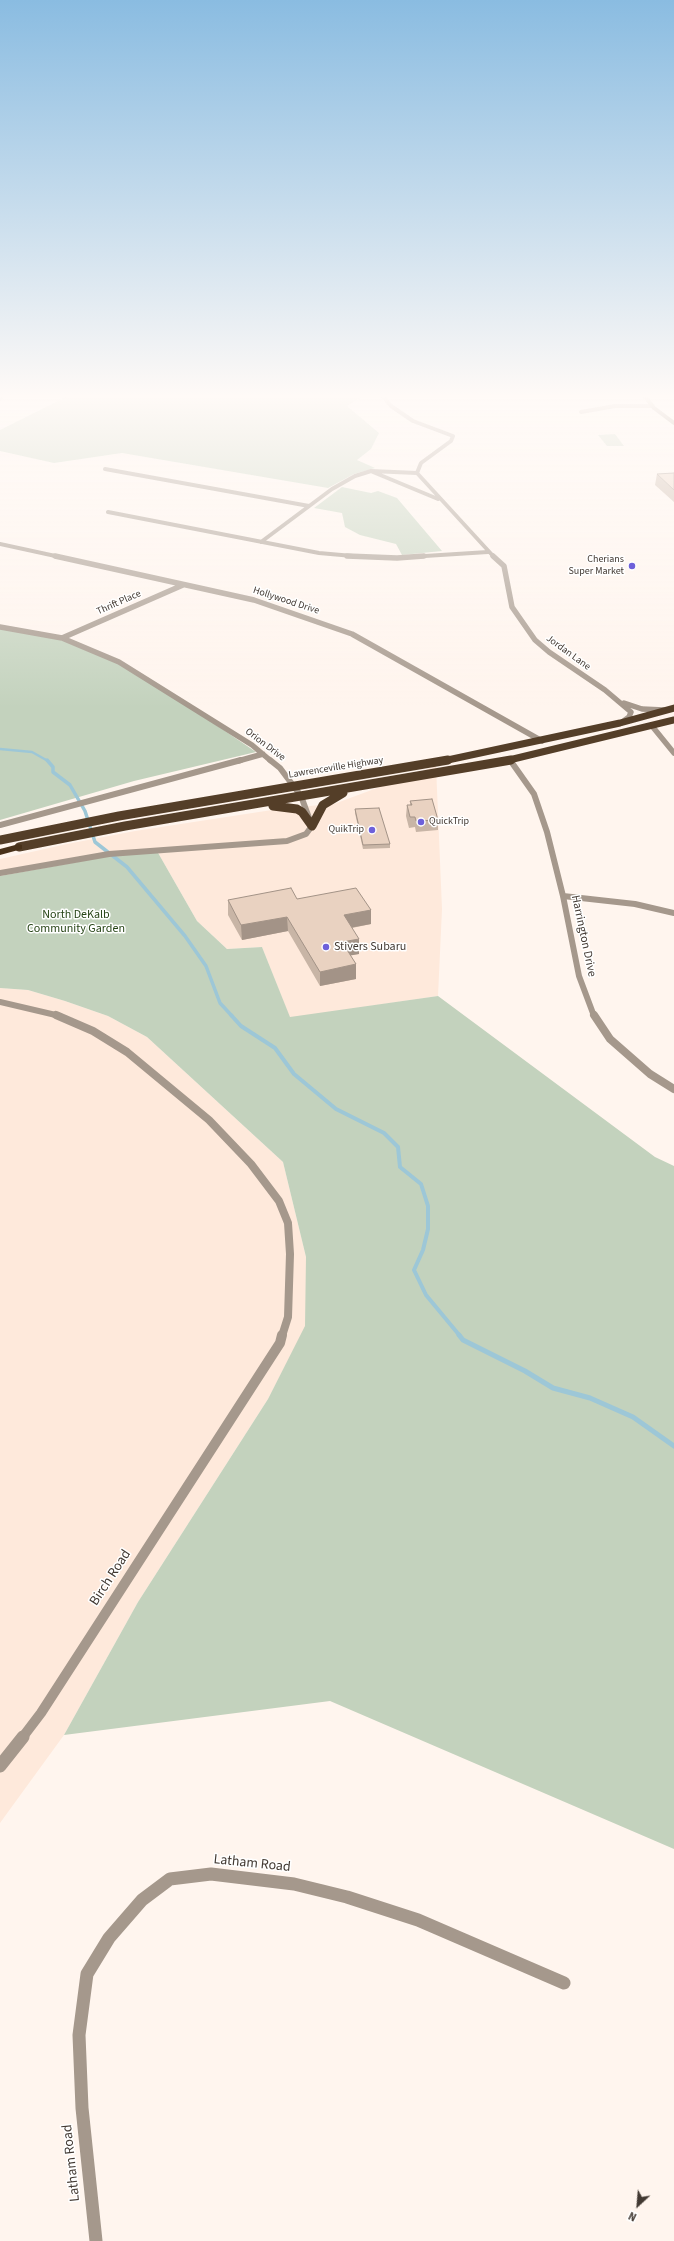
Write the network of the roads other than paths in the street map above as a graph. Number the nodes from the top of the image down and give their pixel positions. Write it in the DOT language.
graph roads {
  1 [pos="268,499"];
  2 [pos="319,499"];
  3 [pos="438,499"];
  4 [pos="441,500"];
  5 [pos="309,506"];
  6 [pos="108,512"];
  7 [pos="260,542"];
  8 [pos="0,544"];
  9 [pos="488,552"];
  10 [pos="183,585"];
  11 [pos="0,627"];
  12 [pos="62,638"];
  13 [pos="620,701"];
  14 [pos="674,708"];
  15 [pos="674,720"];
  16 [pos="620,723"];
  17 [pos="652,726"];
  18 [pos="542,740"];
  19 [pos="674,753"];
  20 [pos="263,754"];
  21 [pos="510,760"];
  22 [pos="293,785"];
  23 [pos="352,788"];
  24 [pos="301,796"];
  25 [pos="251,805"];
  26 [pos="0,825"];
  27 [pos="312,826"];
  28 [pos="0,840"];
  29 [pos="19,847"];
  30 [pos="0,852"];
  31 [pos="0,873"];
  32 [pos="563,896"];
  33 [pos="674,913"];
  34 [pos="0,1002"];
  35 [pos="674,1089"];
  36 [pos="0,1766"];
  37 [pos="564,1983"];
  38 [pos="96,2241"];
  1 -- 5 [label="street"];
  2 -- 5 [label="street"];
  3 -- 4 [label="street"];
  4 -- 9 [label="street, Jordan Lane"];
  5 -- 7 [label="street"];
  6 -- 7 [label="street"];
  7 -- 9 [label="street"];
  8 -- 10 [label="street, Hollywood Drive"];
  9 -- 13 [label="street, Jordan Lane"];
  10 -- 12 [label="street, Thrift Place"];
  10 -- 18 [label="street, Hollywood Drive"];
  11 -- 12 [label="street, Orion Drive"];
  12 -- 20 [label="street, Orion Drive"];
  13 -- 14 [label="street, Jordan Lane"];
  13 -- 16 [label="street, Jordan Lane"];
  14 -- 16 [label="highway, Lawrenceville Highway"];
  15 -- 17 [label="highway, Lawrenceville Highway"];
  16 -- 18 [label="highway, Lawrenceville Highway"];
  17 -- 19 [label="street"];
  17 -- 21 [label="highway, Lawrenceville Highway"];
  18 -- 22 [label="highway, Lawrenceville Highway"];
  20 -- 22 [label="street, Orion Drive"];
  20 -- 26 [label="street"];
  21 -- 23 [label="highway, Lawrenceville Highway"];
  21 -- 32 [label="street, Harrington Drive"];
  22 -- 24 [label="street, Orion Drive"];
  22 -- 28 [label="highway, Lawrenceville Highway"];
  23 -- 24 [label="highway, Lawrenceville Highway"];
  23 -- 27 [label="highway"];
  24 -- 25 [label="highway, Lawrenceville Highway"];
  24 -- 27 [label="street, Orion Drive"];
  25 -- 27 [label="highway"];
  25 -- 29 [label="highway, Lawrenceville Highway"];
  27 -- 31 [label="street"];
  29 -- 30 [label="highway"];
  32 -- 33 [label="street"];
  32 -- 35 [label="street, Harrington Drive"];
  34 -- 36 [label="street, Birch Road"];
  37 -- 38 [label="street, Latham Road"];
}
